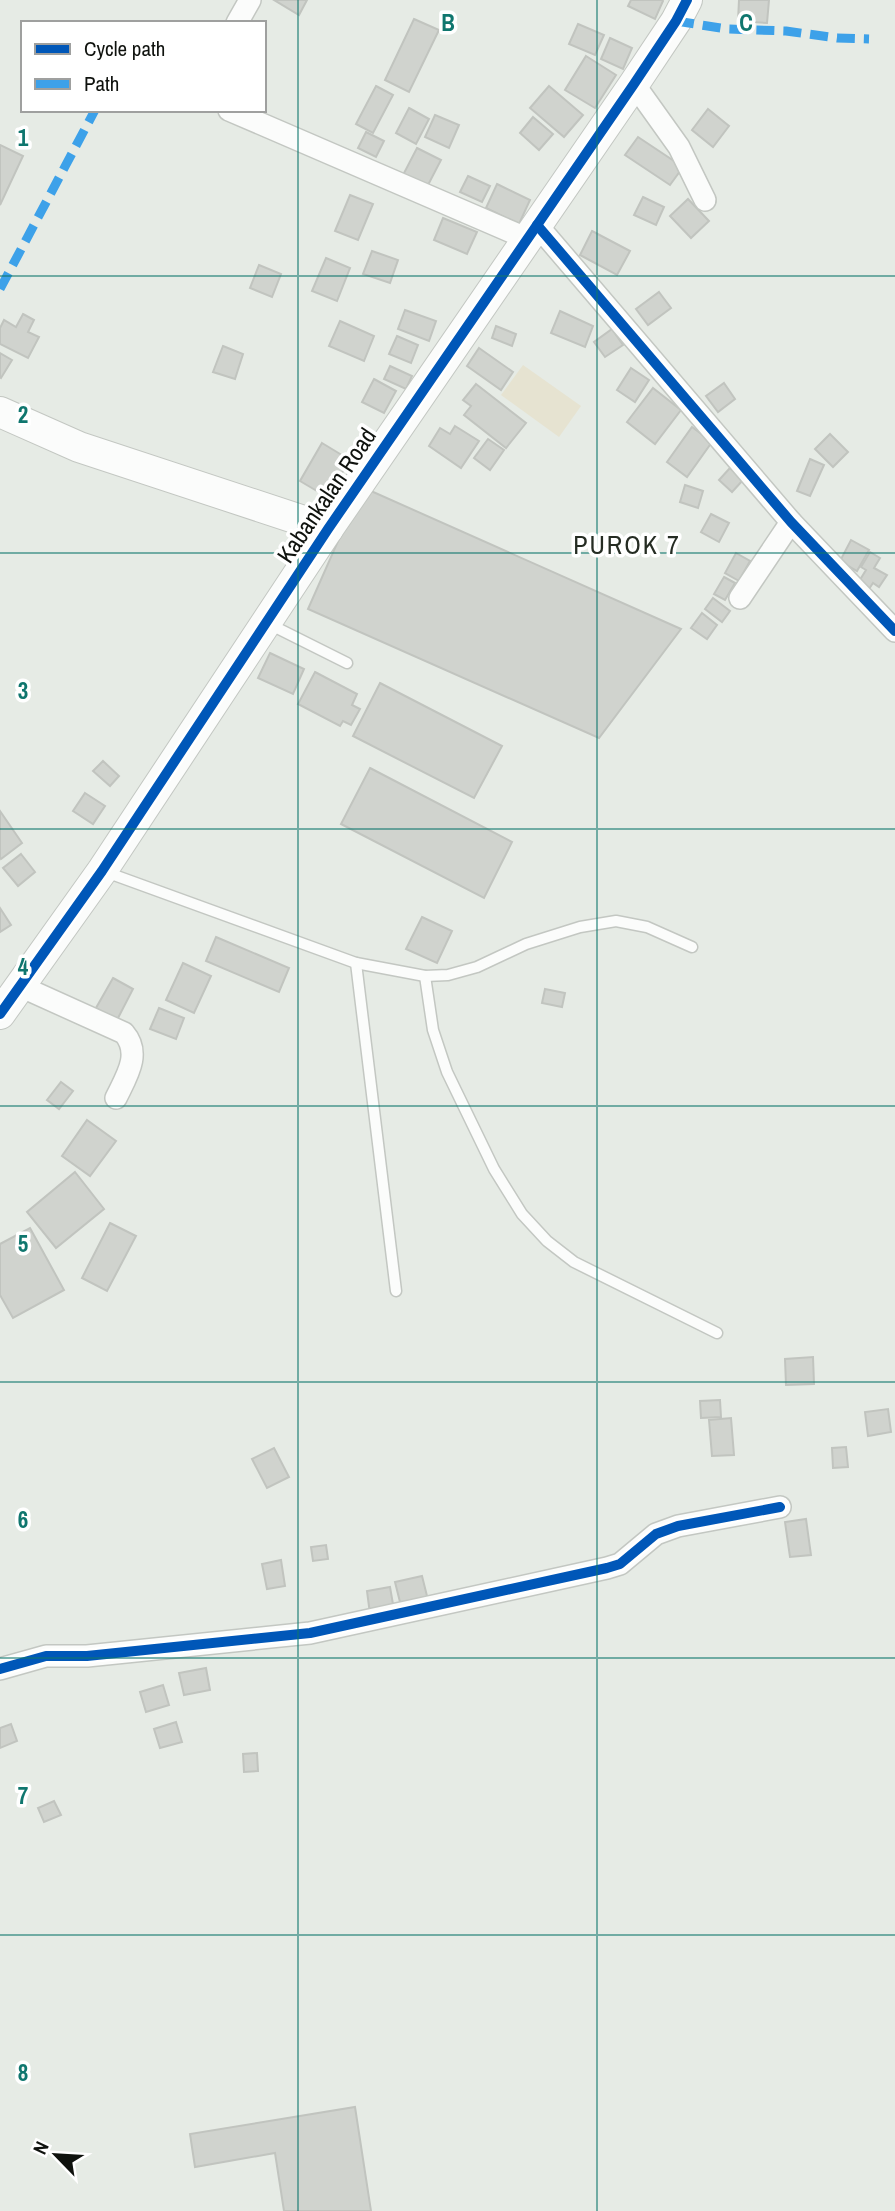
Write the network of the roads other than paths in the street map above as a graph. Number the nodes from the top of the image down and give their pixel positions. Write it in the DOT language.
graph roads {
  1 [pos="250,0"];
  2 [pos="687,0"];
  3 [pos="238,21"];
  4 [pos="634,84"];
  5 [pos="234,112"];
  6 [pos="705,200"];
  7 [pos="532,232"];
  8 [pos="0,412"];
  9 [pos="790,522"];
  10 [pos="328,529"];
  11 [pos="740,598"];
  12 [pos="267,622"];
  13 [pos="895,631"];
  14 [pos="347,663"];
  15 [pos="102,871"];
  16 [pos="692,947"];
  17 [pos="356,963"];
  18 [pos="425,976"];
  19 [pos="20,986"];
  20 [pos="0,1014"];
  21 [pos="116,1098"];
  22 [pos="396,1291"];
  23 [pos="717,1333"];
  24 [pos="780,1507"];
  25 [pos="0,1669"];
  1 -- 3 [label="street"];
  2 -- 4 [label="street, Kabankalan Road"];
  4 -- 6 [label="street"];
  4 -- 7 [label="street, Kabankalan Road"];
  5 -- 7 [label="street"];
  7 -- 9 [label="street"];
  7 -- 10 [label="street, Kabankalan Road"];
  8 -- 10 [label="street"];
  9 -- 11 [label="street"];
  9 -- 13 [label="street"];
  10 -- 12 [label="street, Kabankalan Road"];
  12 -- 14 [label="lane"];
  12 -- 15 [label="street, Kabankalan Road"];
  15 -- 17 [label="lane"];
  15 -- 19 [label="street, Kabankalan Road"];
  16 -- 18 [label="lane"];
  17 -- 18 [label="lane"];
  17 -- 22 [label="lane"];
  18 -- 23 [label="lane"];
  19 -- 20 [label="street, Kabankalan Road"];
  19 -- 21 [label="street"];
  24 -- 25 [label="street"];
}
